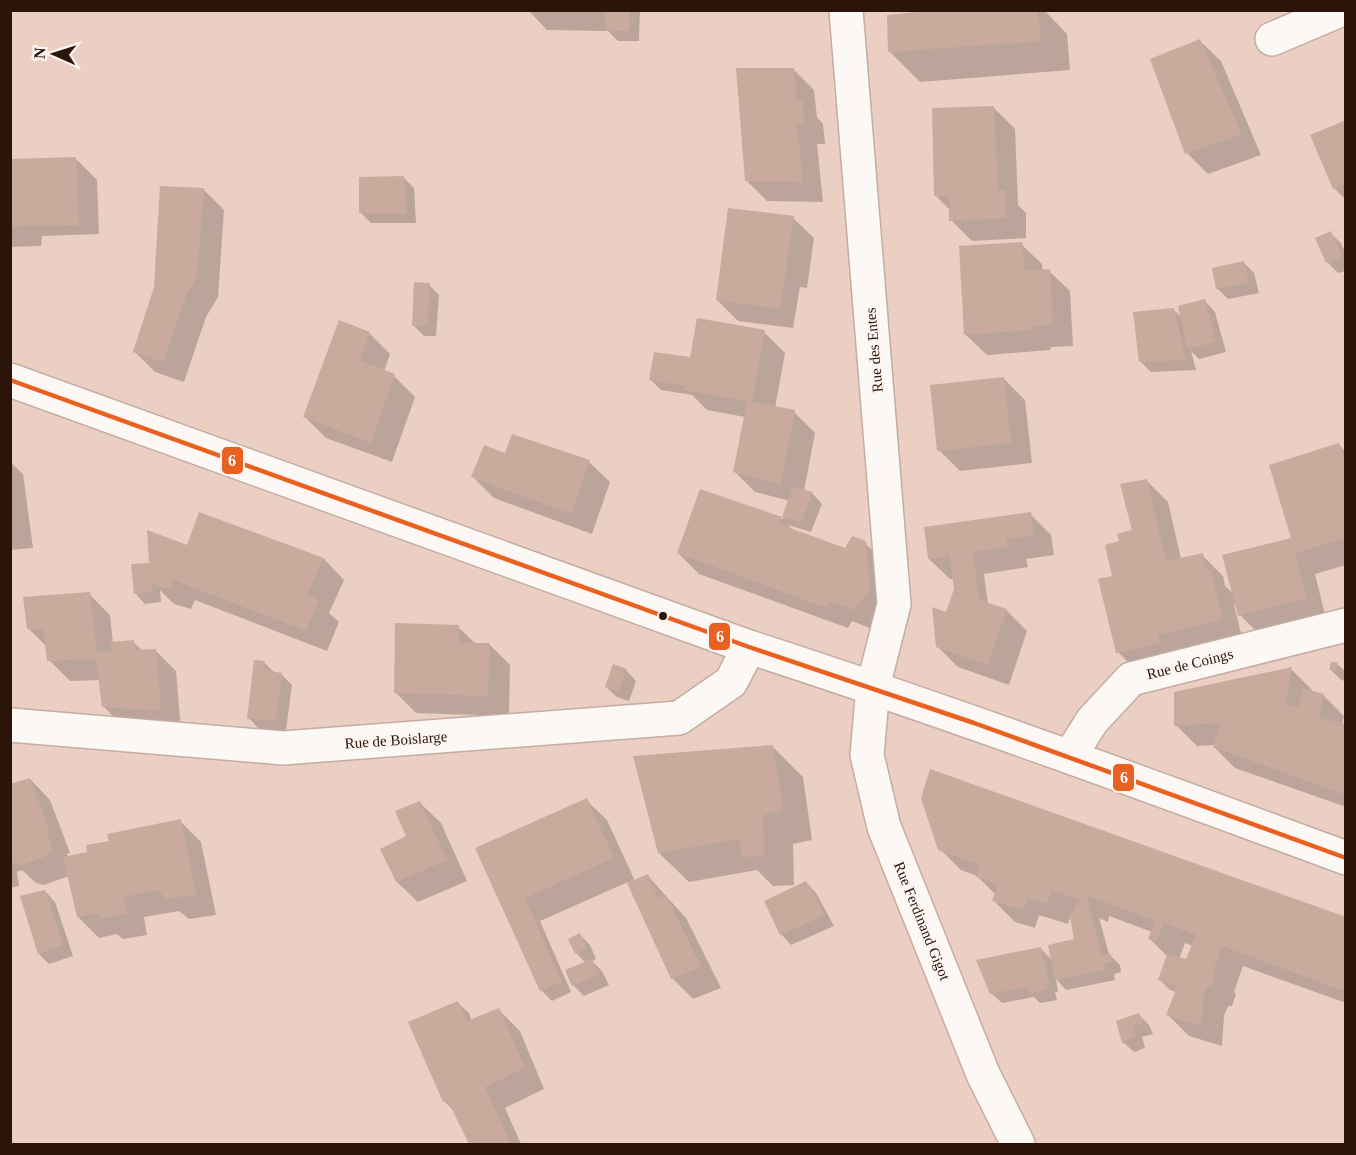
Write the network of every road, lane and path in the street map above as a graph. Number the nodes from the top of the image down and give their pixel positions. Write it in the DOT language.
graph roads {
  1 [pos="846,10"];
  2 [pos="1340,10"];
  3 [pos="1272,39"];
  4 [pos="10,380"];
  5 [pos="1346,625"];
  6 [pos="749,647"];
  7 [pos="873,687"];
  8 [pos="10,725"];
  9 [pos="1070,756"];
  10 [pos="1346,858"];
  11 [pos="1018,1144"];
  1 -- 7 [label="street, Rue des Entes"];
  2 -- 3 [label="street"];
  4 -- 6 [label="street"];
  5 -- 9 [label="street, Rue de Coings"];
  6 -- 7 [label="street"];
  6 -- 8 [label="street, Rue de Boislarge"];
  7 -- 9 [label="street"];
  7 -- 11 [label="street, Rue Ferdinand Gigot"];
  9 -- 10 [label="street"];
}
